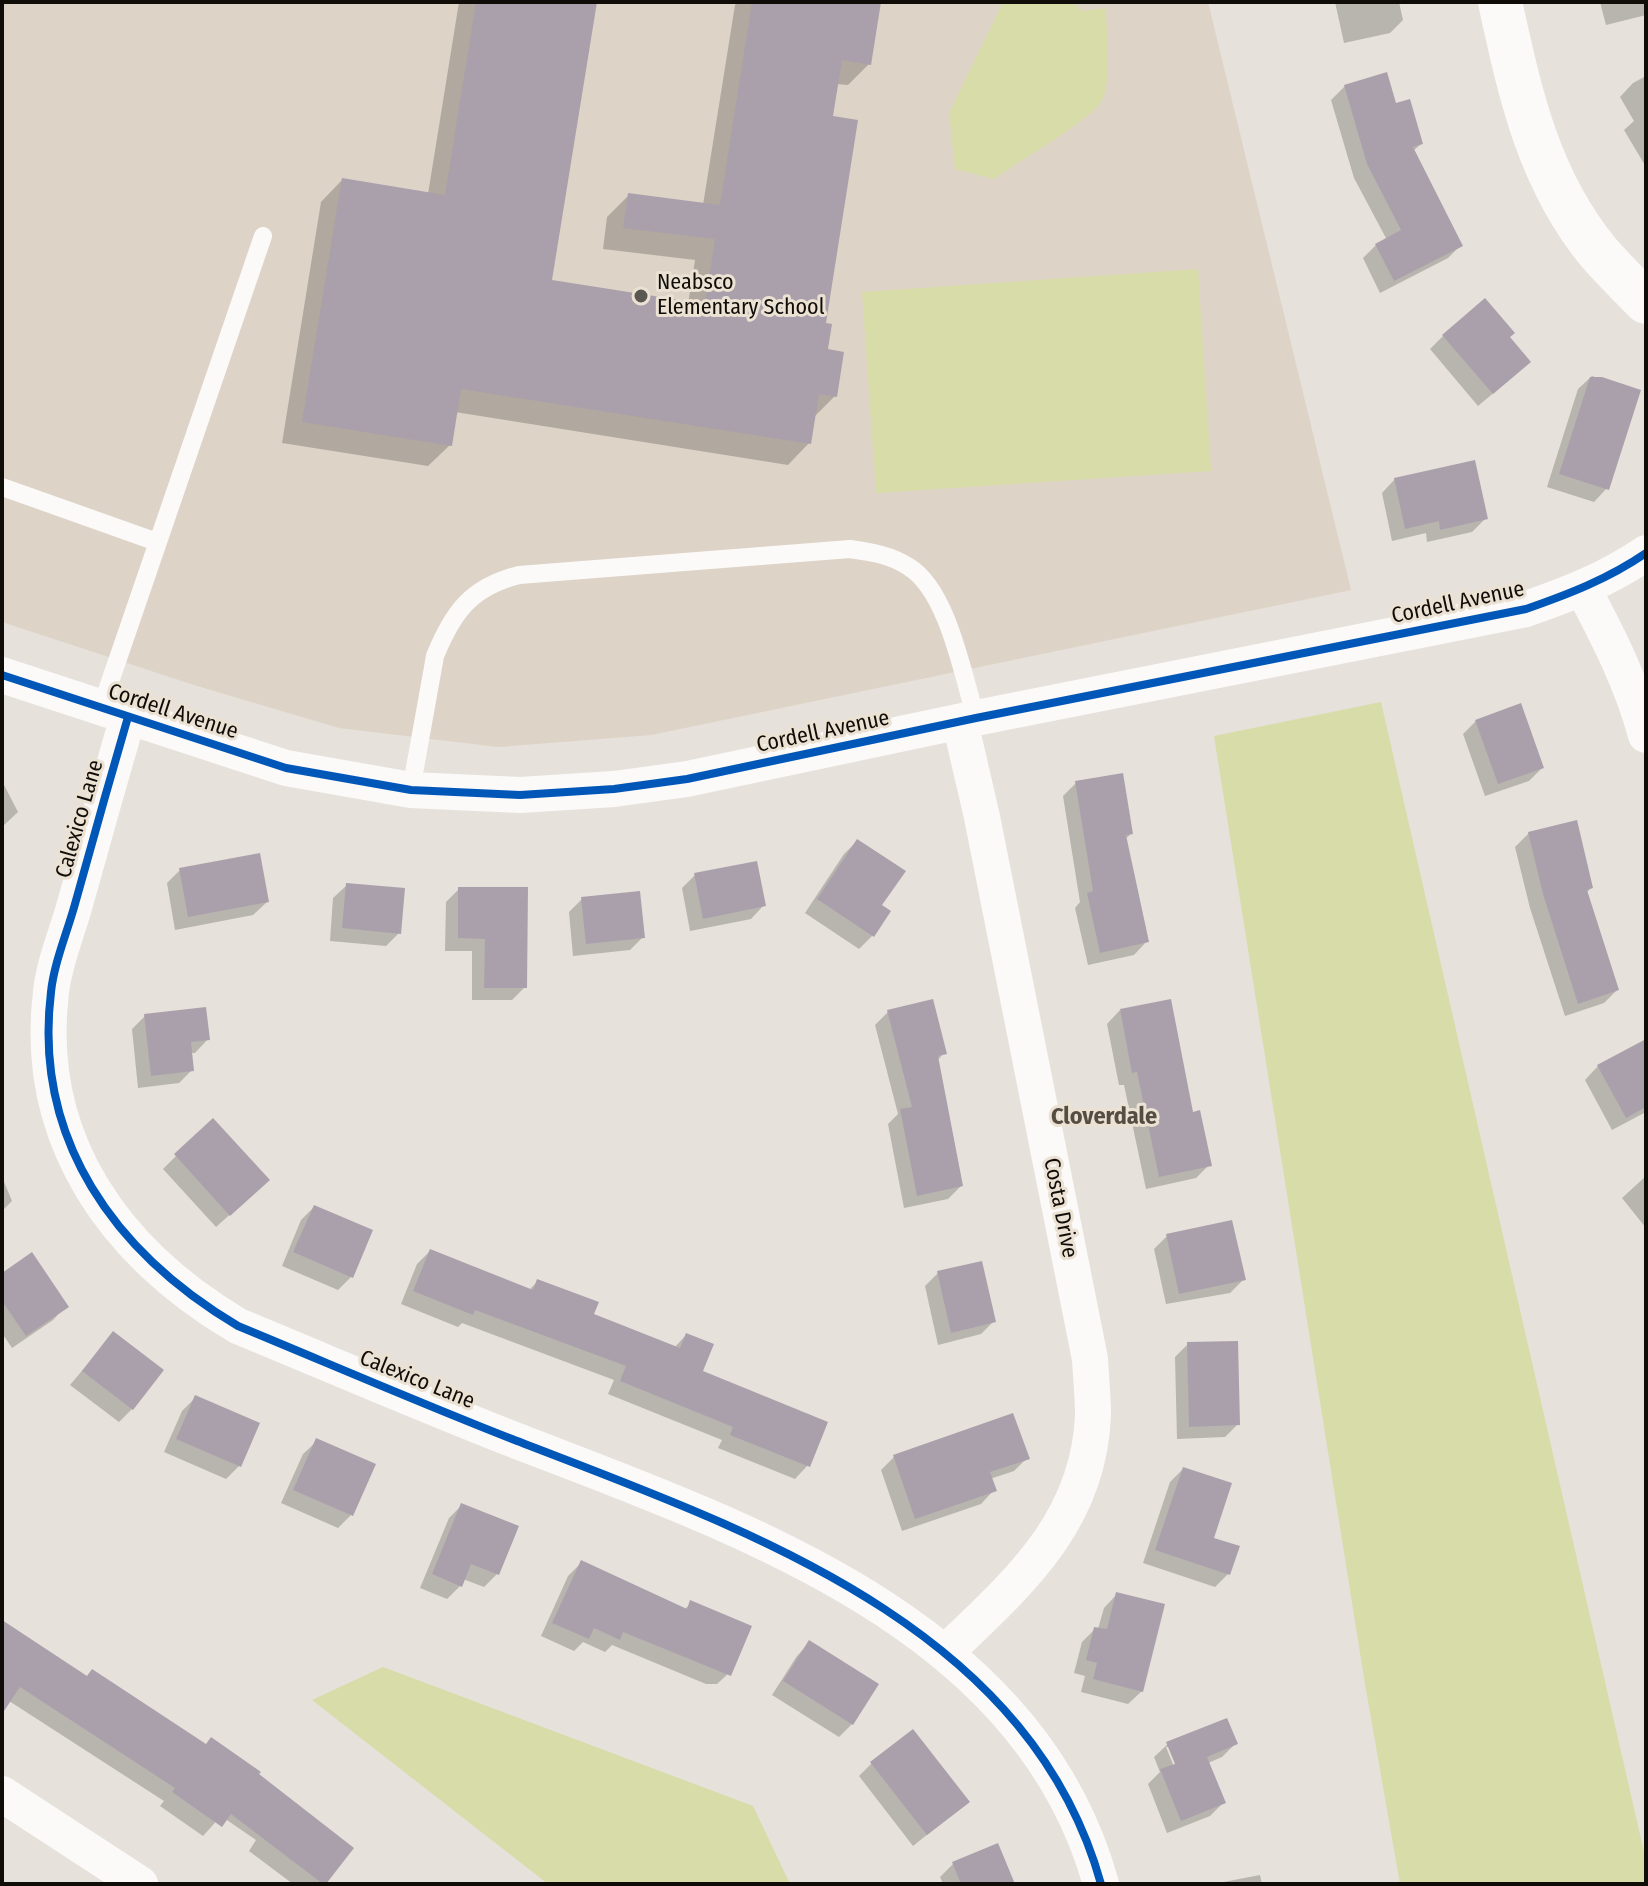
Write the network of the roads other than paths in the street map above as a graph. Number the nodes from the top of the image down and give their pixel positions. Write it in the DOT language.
graph roads {
  1 [pos="1500,2"];
  2 [pos="263,236"];
  3 [pos="1646,302"];
  4 [pos="2,487"];
  5 [pos="157,542"];
  6 [pos="1646,553"];
  7 [pos="1583,589"];
  8 [pos="2,675"];
  9 [pos="114,712"];
  10 [pos="968,720"];
  11 [pos="1646,735"];
  12 [pos="411,790"];
  13 [pos="946,1652"];
  14 [pos="2,1794"];
  15 [pos="140,1884"];
  16 [pos="1101,1884"];
  1 -- 3 [label="street"];
  2 -- 5 [label="lane"];
  4 -- 5 [label="lane"];
  5 -- 9 [label="lane"];
  6 -- 7 [label="street, Cordell Avenue"];
  7 -- 10 [label="street, Cordell Avenue"];
  7 -- 11 [label="street"];
  8 -- 9 [label="street, Cordell Avenue"];
  9 -- 12 [label="street, Cordell Avenue"];
  9 -- 13 [label="street, Calexico Lane"];
  10 -- 12 [label="street, Cordell Avenue"];
  10 -- 12 [label="lane"];
  10 -- 13 [label="street, Costa Drive"];
  13 -- 16 [label="street, Calexico Lane"];
  14 -- 15 [label="street"];
}
